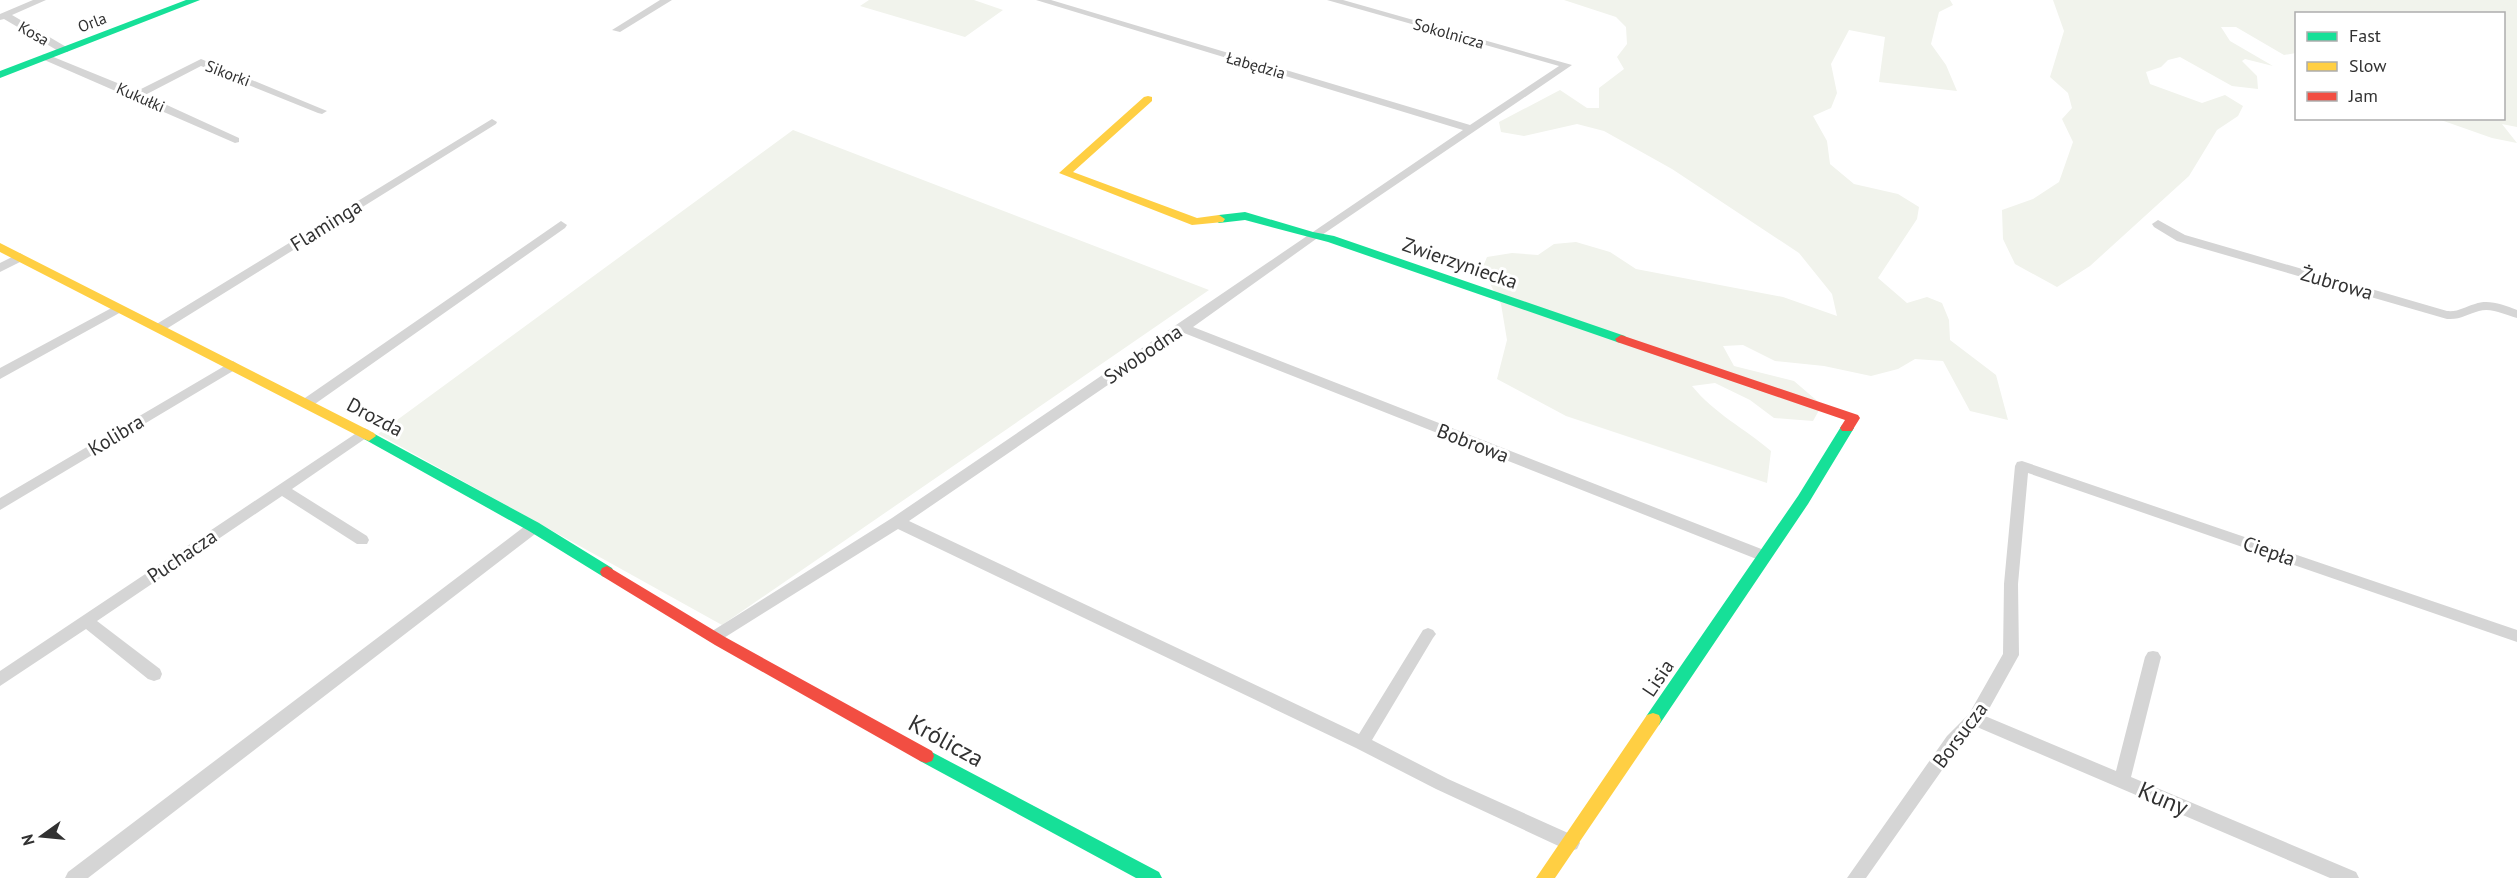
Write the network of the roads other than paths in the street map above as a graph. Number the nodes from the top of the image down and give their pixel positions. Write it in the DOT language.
graph roads {
  1 [pos="41,0"];
  2 [pos="195,0"];
  3 [pos="667,0"];
  4 [pos="1041,0"];
  5 [pos="1332,0"];
  6 [pos="2,16"];
  7 [pos="617,30"];
  8 [pos="64,50"];
  9 [pos="46,57"];
  10 [pos="1567,66"];
  11 [pos="0,75"];
  12 [pos="137,95"];
  13 [pos="1148,99"];
  14 [pos="322,111"];
  15 [pos="492,122"];
  16 [pos="1471,129"];
  17 [pos="235,140"];
  18 [pos="2158,224"];
  19 [pos="561,225"];
  20 [pos="1312,236"];
  21 [pos="0,247"];
  22 [pos="20,257"];
  23 [pos="0,268"];
  24 [pos="119,308"];
  25 [pos="2517,314"];
  26 [pos="159,328"];
  27 [pos="1183,328"];
  28 [pos="233,365"];
  29 [pos="0,374"];
  30 [pos="307,403"];
  31 [pos="364,433"];
  32 [pos="2022,466"];
  33 [pos="282,489"];
  34 [pos="1803,500"];
  35 [pos="0,505"];
  36 [pos="897,522"];
  37 [pos="534,527"];
  38 [pos="362,540"];
  39 [pos="1764,556"];
  40 [pos="86,621"];
  41 [pos="1428,634"];
  42 [pos="2517,636"];
  43 [pos="717,639"];
  44 [pos="2153,657"];
  45 [pos="154,674"];
  46 [pos="0,679"];
  47 [pos="1975,719"];
  48 [pos="1362,743"];
  49 [pos="2122,781"];
  50 [pos="1571,843"];
  51 [pos="74,878"];
  52 [pos="1152,878"];
  53 [pos="1545,878"];
  54 [pos="1856,878"];
  55 [pos="2350,878"];
  1 -- 6 [label="street, Kosa"];
  2 -- 8 [label="street, Orla"];
  3 -- 7 [label="street"];
  4 -- 16 [label="street, Łabędzia"];
  5 -- 10 [label="street, Sokolnicza"];
  6 -- 8 [label="street, Kosa"];
  8 -- 9 [label="street, Orla"];
  9 -- 11 [label="street, Orla"];
  9 -- 12 [label="street, Kukułki"];
  10 -- 16 [label="street, Swobodna"];
  12 -- 14 [label="street, Sikorki"];
  12 -- 17 [label="street, Kukułki"];
  13 -- 20 [label="street, Zwierzyniecka"];
  15 -- 26 [label="street, Flaminga"];
  16 -- 20 [label="street, Swobodna"];
  18 -- 25 [label="street, Żubrowa"];
  19 -- 30 [label="street"];
  20 -- 27 [label="street, Swobodna"];
  20 -- 34 [label="street, Zwierzyniecka"];
  21 -- 22 [label="street, Drozda"];
  22 -- 23 [label="street"];
  22 -- 24 [label="street, Drozda"];
  24 -- 26 [label="street, Drozda"];
  24 -- 29 [label="street"];
  26 -- 28 [label="street, Drozda"];
  27 -- 36 [label="street, Swobodna"];
  27 -- 39 [label="street, Bobrowa"];
  28 -- 30 [label="street, Drozda"];
  28 -- 35 [label="street, Kolibra"];
  30 -- 31 [label="street, Drozda"];
  31 -- 33 [label="street, Puchacza"];
  31 -- 37 [label="street, Drozda"];
  32 -- 42 [label="street, Ciepła"];
  32 -- 47 [label="street, Borsucza"];
  33 -- 38 [label="street"];
  33 -- 40 [label="street, Puchacza"];
  34 -- 39 [label="street, Lisia"];
  36 -- 43 [label="street, Swobodna"];
  36 -- 48 [label="street"];
  37 -- 43 [label="street, Drozda"];
  37 -- 51 [label="street"];
  39 -- 50 [label="street, Lisia"];
  40 -- 45 [label="street"];
  40 -- 46 [label="street, Puchacza"];
  41 -- 48 [label="street"];
  43 -- 52 [label="street, Królicza"];
  44 -- 49 [label="street"];
  47 -- 49 [label="street, Kuny"];
  47 -- 54 [label="street, Borsucza"];
  48 -- 50 [label="street"];
  49 -- 55 [label="street, Kuny"];
  50 -- 53 [label="street, Lisia"];
}
